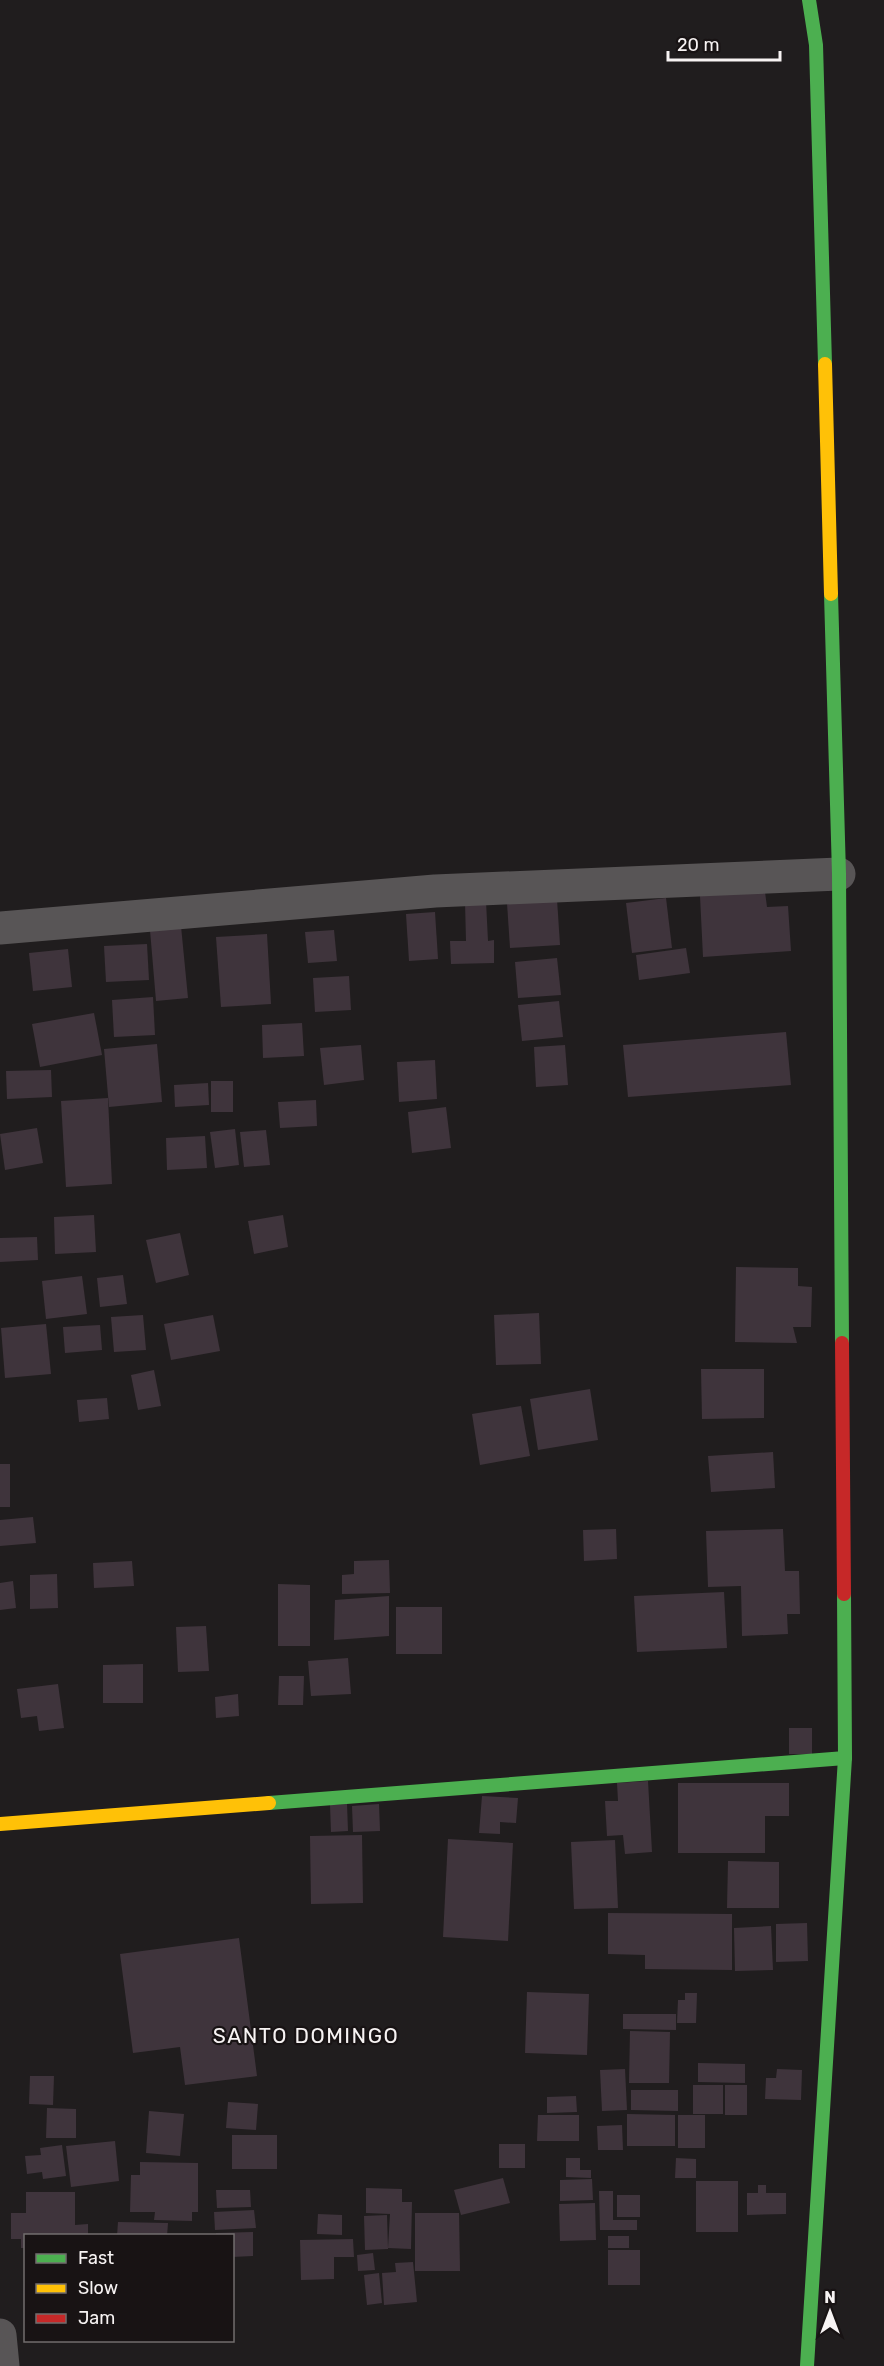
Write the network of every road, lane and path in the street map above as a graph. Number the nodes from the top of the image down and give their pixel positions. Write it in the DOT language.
graph roads {
  1 [pos="809,0"];
  2 [pos="839,874"];
  3 [pos="0,928"];
  4 [pos="845,1758"];
  5 [pos="0,1824"];
  6 [pos="0,2335"];
  7 [pos="3,2366"];
  8 [pos="807,2366"];
  1 -- 2 [label="main road"];
  2 -- 3 [label="street"];
  2 -- 4 [label="main road"];
  4 -- 5 [label="main road"];
  4 -- 8 [label="main road"];
  6 -- 7 [label="street"];
}
